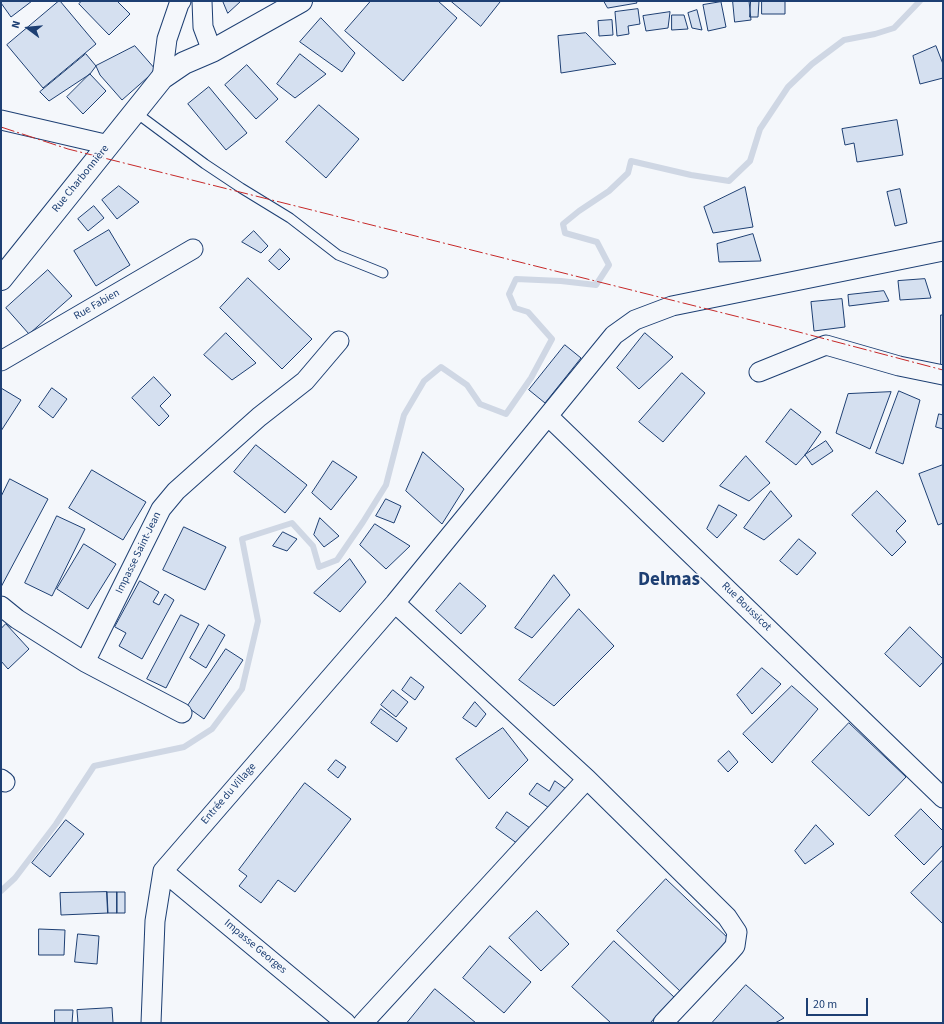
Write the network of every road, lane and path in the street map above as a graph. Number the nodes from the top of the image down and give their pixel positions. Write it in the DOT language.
graph roads {
  1 [pos="181,1"];
  2 [pos="202,1"];
  3 [pos="301,1"];
  4 [pos="212,52"];
  5 [pos="162,78"];
  6 [pos="135,112"];
  7 [pos="1,120"];
  8 [pos="109,145"];
  9 [pos="193,249"];
  10 [pos="943,251"];
  11 [pos="383,273"];
  12 [pos="1,279"];
  13 [pos="339,341"];
  14 [pos="1,361"];
  15 [pos="760,372"];
  16 [pos="943,375"];
  17 [pos="548,416"];
  18 [pos="395,602"];
  19 [pos="1,606"];
  20 [pos="85,662"];
  21 [pos="182,713"];
  22 [pos="587,779"];
  23 [pos="943,798"];
  24 [pos="163,871"];
  25 [pos="151,1023"];
  26 [pos="346,1023"];
  27 [pos="363,1023"];
  28 [pos="663,1023"];
  1 -- 5 [label="street"];
  2 -- 4 [label="street"];
  3 -- 4 [label="street, Rue Charbonnière"];
  4 -- 5 [label="street, Rue Charbonnière"];
  5 -- 6 [label="street, Rue Charbonnière"];
  6 -- 8 [label="street, Rue Charbonnière"];
  6 -- 11 [label="lane"];
  7 -- 8 [label="street"];
  8 -- 12 [label="street, Rue Charbonnière"];
  9 -- 14 [label="street, Rue Fabien"];
  10 -- 17 [label="street, Entrée du Village"];
  13 -- 20 [label="street, Impasse Saint-Jean"];
  15 -- 16 [label="street"];
  17 -- 18 [label="street, Entrée du Village"];
  17 -- 23 [label="street, Rue Boussicot"];
  18 -- 22 [label="street"];
  18 -- 24 [label="street, Entrée du Village"];
  19 -- 20 [label="street"];
  20 -- 21 [label="street"];
  22 -- 27 [label="street"];
  22 -- 28 [label="street"];
  24 -- 25 [label="street"];
  24 -- 26 [label="street, Impasse Georges"];
}
